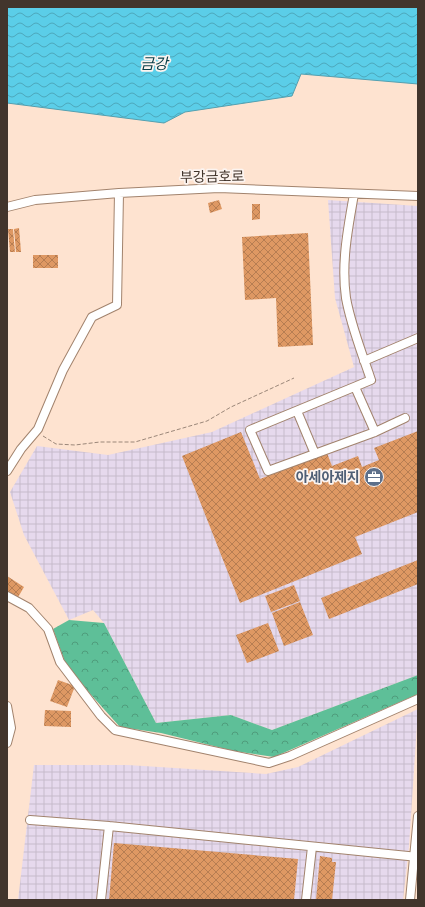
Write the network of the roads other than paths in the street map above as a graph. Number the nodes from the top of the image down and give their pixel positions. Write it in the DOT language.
graph roads {
  1 [pos="119,193"];
  2 [pos="354,194"];
  3 [pos="418,196"];
  4 [pos="7,207"];
  5 [pos="418,338"];
  6 [pos="364,361"];
  7 [pos="355,387"];
  8 [pos="297,411"];
  9 [pos="405,418"];
  10 [pos="374,432"];
  11 [pos="315,454"];
  12 [pos="7,471"];
  13 [pos="7,596"];
  14 [pos="418,699"];
  15 [pos="7,706"];
  16 [pos="7,742"];
  17 [pos="418,816"];
  18 [pos="30,820"];
  19 [pos="108,826"];
  20 [pos="312,847"];
  21 [pos="416,857"];
  22 [pos="102,900"];
  23 [pos="306,900"];
  24 [pos="410,900"];
  1 -- 2 [label="street, 부강금호로"];
  1 -- 4 [label="street, 부강금호로"];
  1 -- 12 [label="street"];
  2 -- 3 [label="street, 부강금호로"];
  2 -- 6 [label="street"];
  5 -- 6 [label="street"];
  6 -- 7 [label="street"];
  7 -- 8 [label="street"];
  7 -- 10 [label="street"];
  8 -- 11 [label="street"];
  8 -- 11 [label="street"];
  9 -- 10 [label="street"];
  10 -- 11 [label="street"];
  13 -- 14 [label="street"];
  15 -- 16 [label="street"];
  17 -- 21 [label="street"];
  18 -- 19 [label="street"];
  19 -- 20 [label="street"];
  19 -- 22 [label="street"];
  20 -- 21 [label="street"];
  20 -- 23 [label="street"];
  21 -- 24 [label="street"];
}
